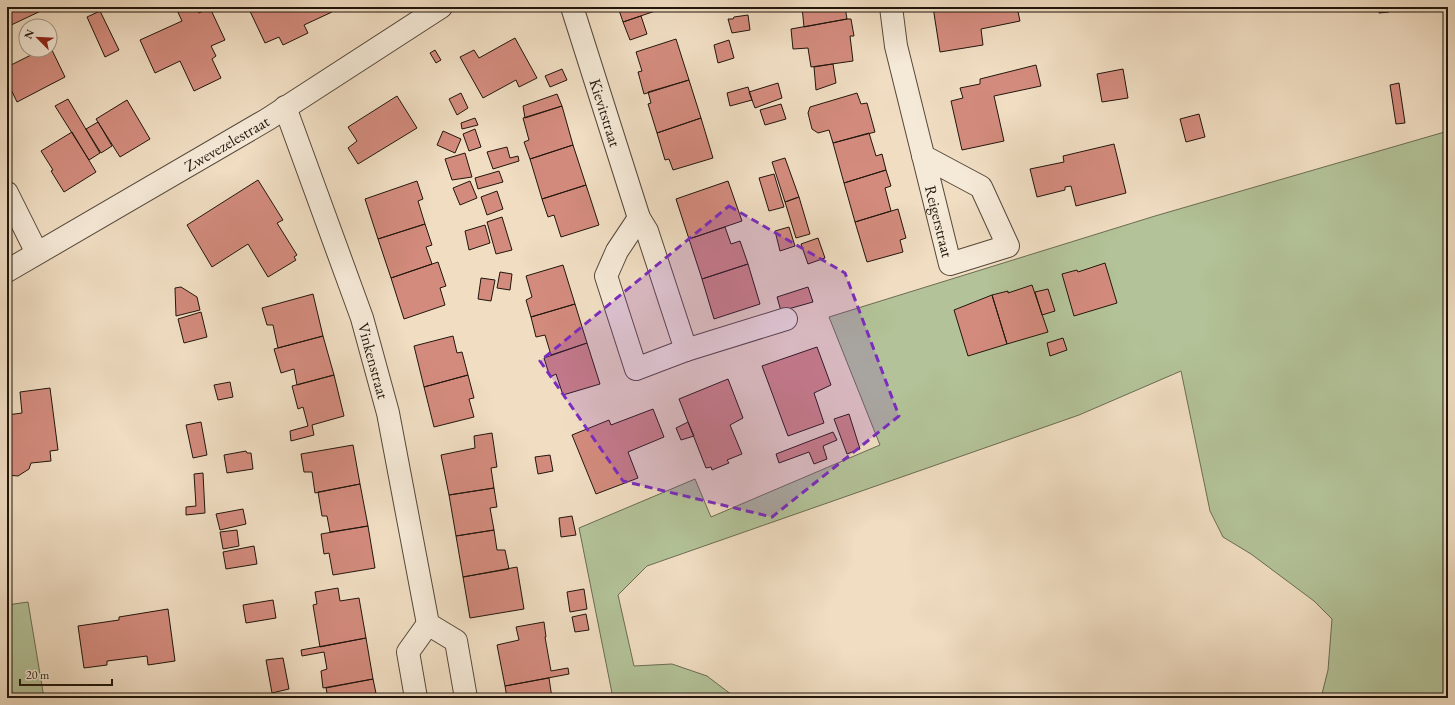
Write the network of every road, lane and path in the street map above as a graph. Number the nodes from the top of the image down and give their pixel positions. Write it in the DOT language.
graph roads {
  1 [pos="572,7"];
  2 [pos="891,7"];
  3 [pos="435,9"];
  4 [pos="285,107"];
  5 [pos="923,156"];
  6 [pos="7,193"];
  7 [pos="639,218"];
  8 [pos="37,254"];
  9 [pos="7,271"];
  10 [pos="786,319"];
  11 [pos="686,350"];
  12 [pos="428,624"];
  13 [pos="416,698"];
  14 [pos="466,698"];
  1 -- 7 [label="street, Kievitstraat"];
  2 -- 5 [label="street, Reigerstraat"];
  3 -- 4 [label="street, Zwevezelestraat"];
  4 -- 8 [label="street, Zwevezelestraat"];
  4 -- 12 [label="street, Vinkenstraat"];
  5 -- 5 [label="street, Reigerstraat"];
  6 -- 8 [label="street"];
  7 -- 11 [label="street, Kievitstraat"];
  7 -- 11 [label="street"];
  8 -- 9 [label="street, Zwevezelestraat"];
  10 -- 11 [label="street"];
  12 -- 13 [label="street"];
  12 -- 14 [label="street"];
}
